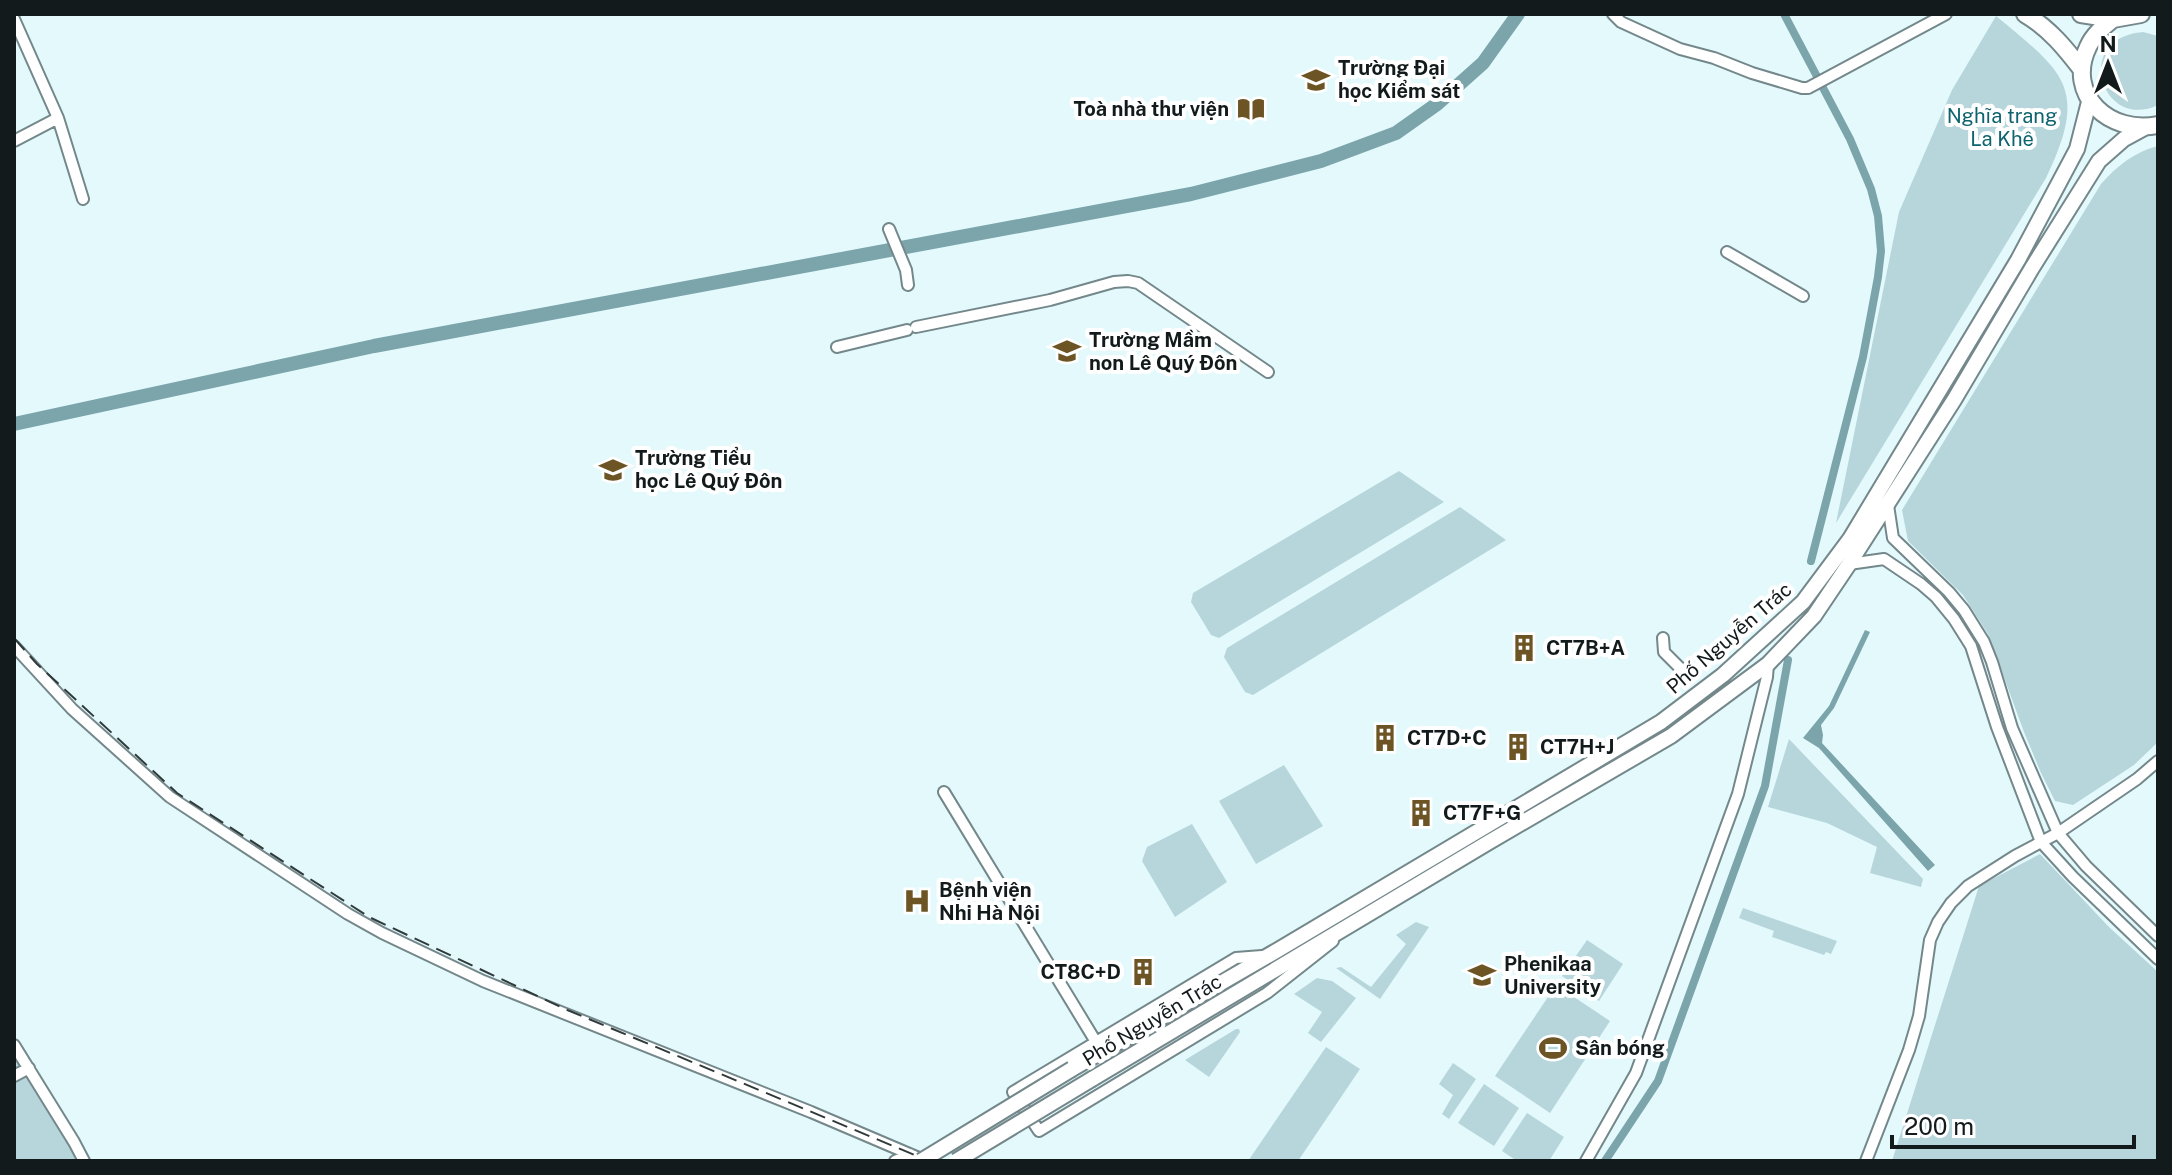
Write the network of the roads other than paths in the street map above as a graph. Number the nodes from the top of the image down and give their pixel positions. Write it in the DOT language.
graph roads {
  1 [pos="1613,14"];
  2 [pos="1946,14"];
  3 [pos="2025,14"];
  4 [pos="2081,14"];
  5 [pos="2148,15"];
  6 [pos="14,19"];
  7 [pos="2113,19"];
  8 [pos="2082,70"];
  9 [pos="2090,98"];
  10 [pos="58,118"];
  11 [pos="2152,126"];
  12 [pos="14,141"];
  13 [pos="83,199"];
  14 [pos="889,229"];
  15 [pos="1727,252"];
  16 [pos="2018,260"];
  17 [pos="2032,268"];
  18 [pos="908,285"];
  19 [pos="1803,296"];
  20 [pos="837,347"];
  21 [pos="1268,372"];
  22 [pos="1888,505"];
  23 [pos="1849,564"];
  24 [pos="1663,638"];
  25 [pos="14,646"];
  26 [pos="1768,664"];
  27 [pos="1687,675"];
  28 [pos="2158,761"];
  29 [pos="944,792"];
  30 [pos="2058,833"];
  31 [pos="2041,842"];
  32 [pos="1459,851"];
  33 [pos="1370,913"];
  34 [pos="2158,936"];
  35 [pos="1267,956"];
  36 [pos="2158,959"];
  37 [pos="1096,1042"];
  38 [pos="14,1045"];
  39 [pos="29,1068"];
  40 [pos="1041,1075"];
  41 [pos="14,1076"];
  42 [pos="1068,1113"];
  43 [pos="919,1159"];
  44 [pos="84,1161"];
  45 [pos="895,1161"];
  46 [pos="956,1161"];
  47 [pos="1586,1161"];
  48 [pos="1866,1161"];
  1 -- 2 [label="street"];
  3 -- 8 [label="main road"];
  4 -- 7 [label="main road"];
  5 -- 7 [label="main road"];
  6 -- 10 [label="street"];
  7 -- 8 [label="main road"];
  8 -- 9 [label="main road"];
  9 -- 11 [label="main road"];
  9 -- 16 [label="main road, Phố Nguyễn Trác"];
  10 -- 12 [label="street"];
  10 -- 13 [label="street"];
  11 -- 17 [label="main road, Phố Nguyễn Trác"];
  14 -- 18 [label="street"];
  15 -- 19 [label="street"];
  16 -- 17 [label="main road"];
  16 -- 32 [label="main road, Phố Nguyễn Trác"];
  17 -- 22 [label="main road, Phố Nguyễn Trác"];
  20 -- 21 [label="street"];
  22 -- 23 [label="main road, Phố Nguyễn Trác"];
  22 -- 30 [label="street"];
  23 -- 26 [label="main road, Phố Nguyễn Trác"];
  23 -- 31 [label="street"];
  24 -- 27 [label="street"];
  25 -- 43 [label="street"];
  26 -- 32 [label="main road, Phố Nguyễn Trác"];
  26 -- 47 [label="street"];
  28 -- 30 [label="street"];
  29 -- 37 [label="street"];
  30 -- 31 [label="street"];
  30 -- 34 [label="street"];
  31 -- 36 [label="street"];
  31 -- 48 [label="street"];
  32 -- 33 [label="main road, Phố Nguyễn Trác"];
  32 -- 35 [label="main road, Phố Nguyễn Trác"];
  33 -- 42 [label="street, Phố Nguyễn Trác"];
  33 -- 46 [label="main road, Phố Nguyễn Trác, bridge"];
  35 -- 37 [label="street, Phố Nguyễn Trác"];
  35 -- 43 [label="main road, Phố Nguyễn Trác, bridge"];
  37 -- 40 [label="street, Phố Nguyễn Trác"];
  38 -- 39 [label="street"];
  39 -- 41 [label="street"];
  39 -- 44 [label="street"];
  40 -- 42 [label="street"];
  40 -- 42 [label="street, Phố Nguyễn Trác"];
  43 -- 45 [label="street"];
}
